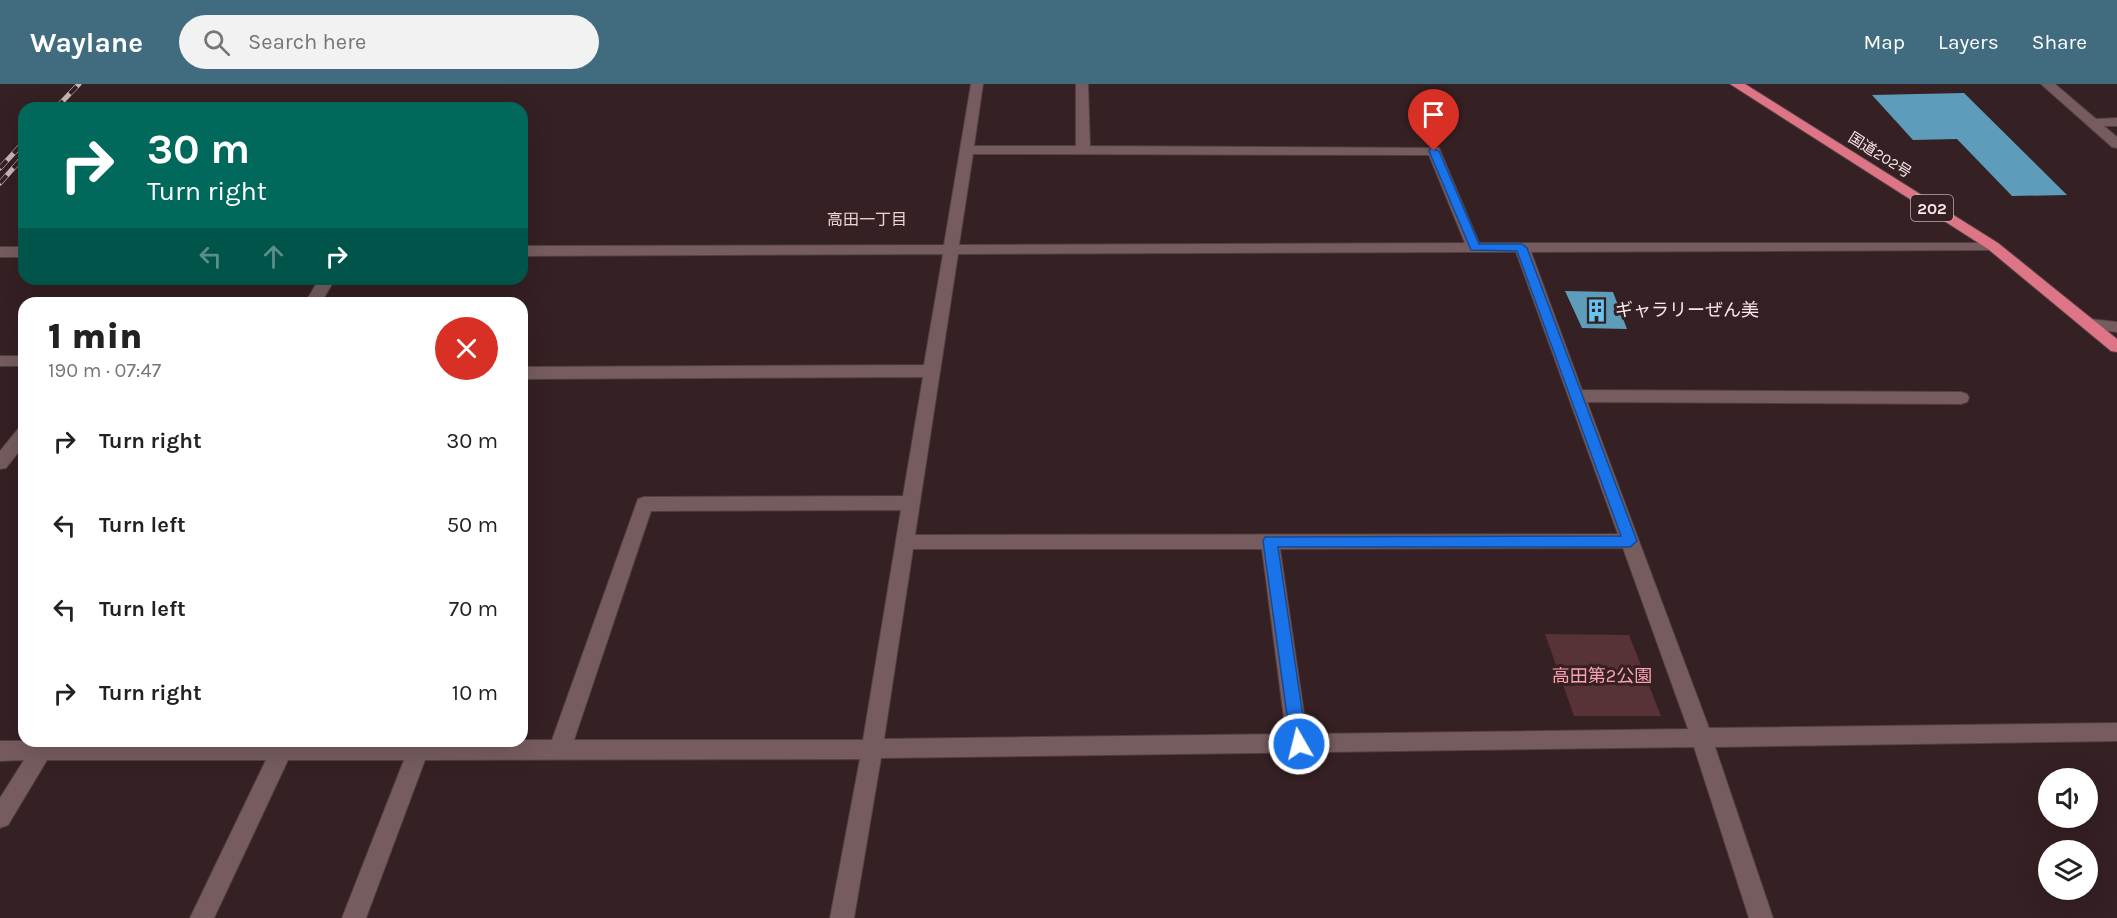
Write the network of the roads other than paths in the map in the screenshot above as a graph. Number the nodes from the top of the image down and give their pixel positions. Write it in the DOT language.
graph roads {
  1 [pos="976,84"];
  2 [pos="1082,84"];
  3 [pos="1736,84"];
  4 [pos="2047,84"];
  5 [pos="2117,122"];
  6 [pos="2091,123"];
  7 [pos="2117,144"];
  8 [pos="966,150"];
  9 [pos="1083,150"];
  10 [pos="1993,246"];
  11 [pos="1474,248"];
  12 [pos="1522,248"];
  13 [pos="949,250"];
  14 [pos="528,251"];
  15 [pos="0,252"];
  16 [pos="18,252"];
  17 [pos="2090,324"];
  18 [pos="2117,327"];
  19 [pos="2117,347"];
  20 [pos="0,361"];
  21 [pos="18,361"];
  22 [pos="930,372"];
  23 [pos="528,373"];
  24 [pos="1576,396"];
  25 [pos="1962,398"];
  26 [pos="18,440"];
  27 [pos="0,463"];
  28 [pos="910,503"];
  29 [pos="1270,541"];
  30 [pos="1630,541"];
  31 [pos="904,542"];
  32 [pos="2116,733"];
  33 [pos="1702,739"];
  34 [pos="1299,744"];
  35 [pos="34,747"];
  36 [pos="283,747"];
  37 [pos="338,747"];
  38 [pos="560,749"];
  39 [pos="872,749"];
  40 [pos="0,750"];
  41 [pos="418,750"];
  42 [pos="0,818"];
  43 [pos="202,918"];
  44 [pos="354,918"];
  45 [pos="842,918"];
  46 [pos="1761,918"];
  1 -- 8 [label="street"];
  2 -- 9 [label="street"];
  3 -- 10 [label="highway, 国道202号 / 202"];
  4 -- 6 [label="street"];
  5 -- 6 [label="street"];
  6 -- 7 [label="street"];
  8 -- 9 [label="street"];
  8 -- 13 [label="street"];
  9 -- 11 [label="street"];
  10 -- 12 [label="street"];
  10 -- 17 [label="highway, 国道202号 / 202"];
  11 -- 12 [label="street"];
  11 -- 13 [label="street"];
  12 -- 24 [label="street"];
  13 -- 14 [label="street"];
  13 -- 22 [label="street"];
  15 -- 16 [label="street"];
  17 -- 18 [label="street"];
  17 -- 19 [label="highway, 国道202号 / 202"];
  20 -- 21 [label="street"];
  22 -- 23 [label="street"];
  22 -- 28 [label="street"];
  24 -- 25 [label="street"];
  24 -- 30 [label="street"];
  26 -- 27 [label="street"];
  28 -- 31 [label="street"];
  28 -- 38 [label="street"];
  29 -- 30 [label="street"];
  29 -- 31 [label="street"];
  29 -- 34 [label="street"];
  30 -- 33 [label="street"];
  31 -- 39 [label="street"];
  32 -- 33 [label="street"];
  33 -- 34 [label="street"];
  33 -- 46 [label="street"];
  34 -- 39 [label="street"];
  35 -- 40 [label="street"];
  35 -- 42 [label="street"];
  36 -- 43 [label="street"];
  37 -- 41 [label="street"];
  38 -- 39 [label="street"];
  38 -- 41 [label="street"];
  39 -- 45 [label="street"];
  41 -- 44 [label="street"];
}
